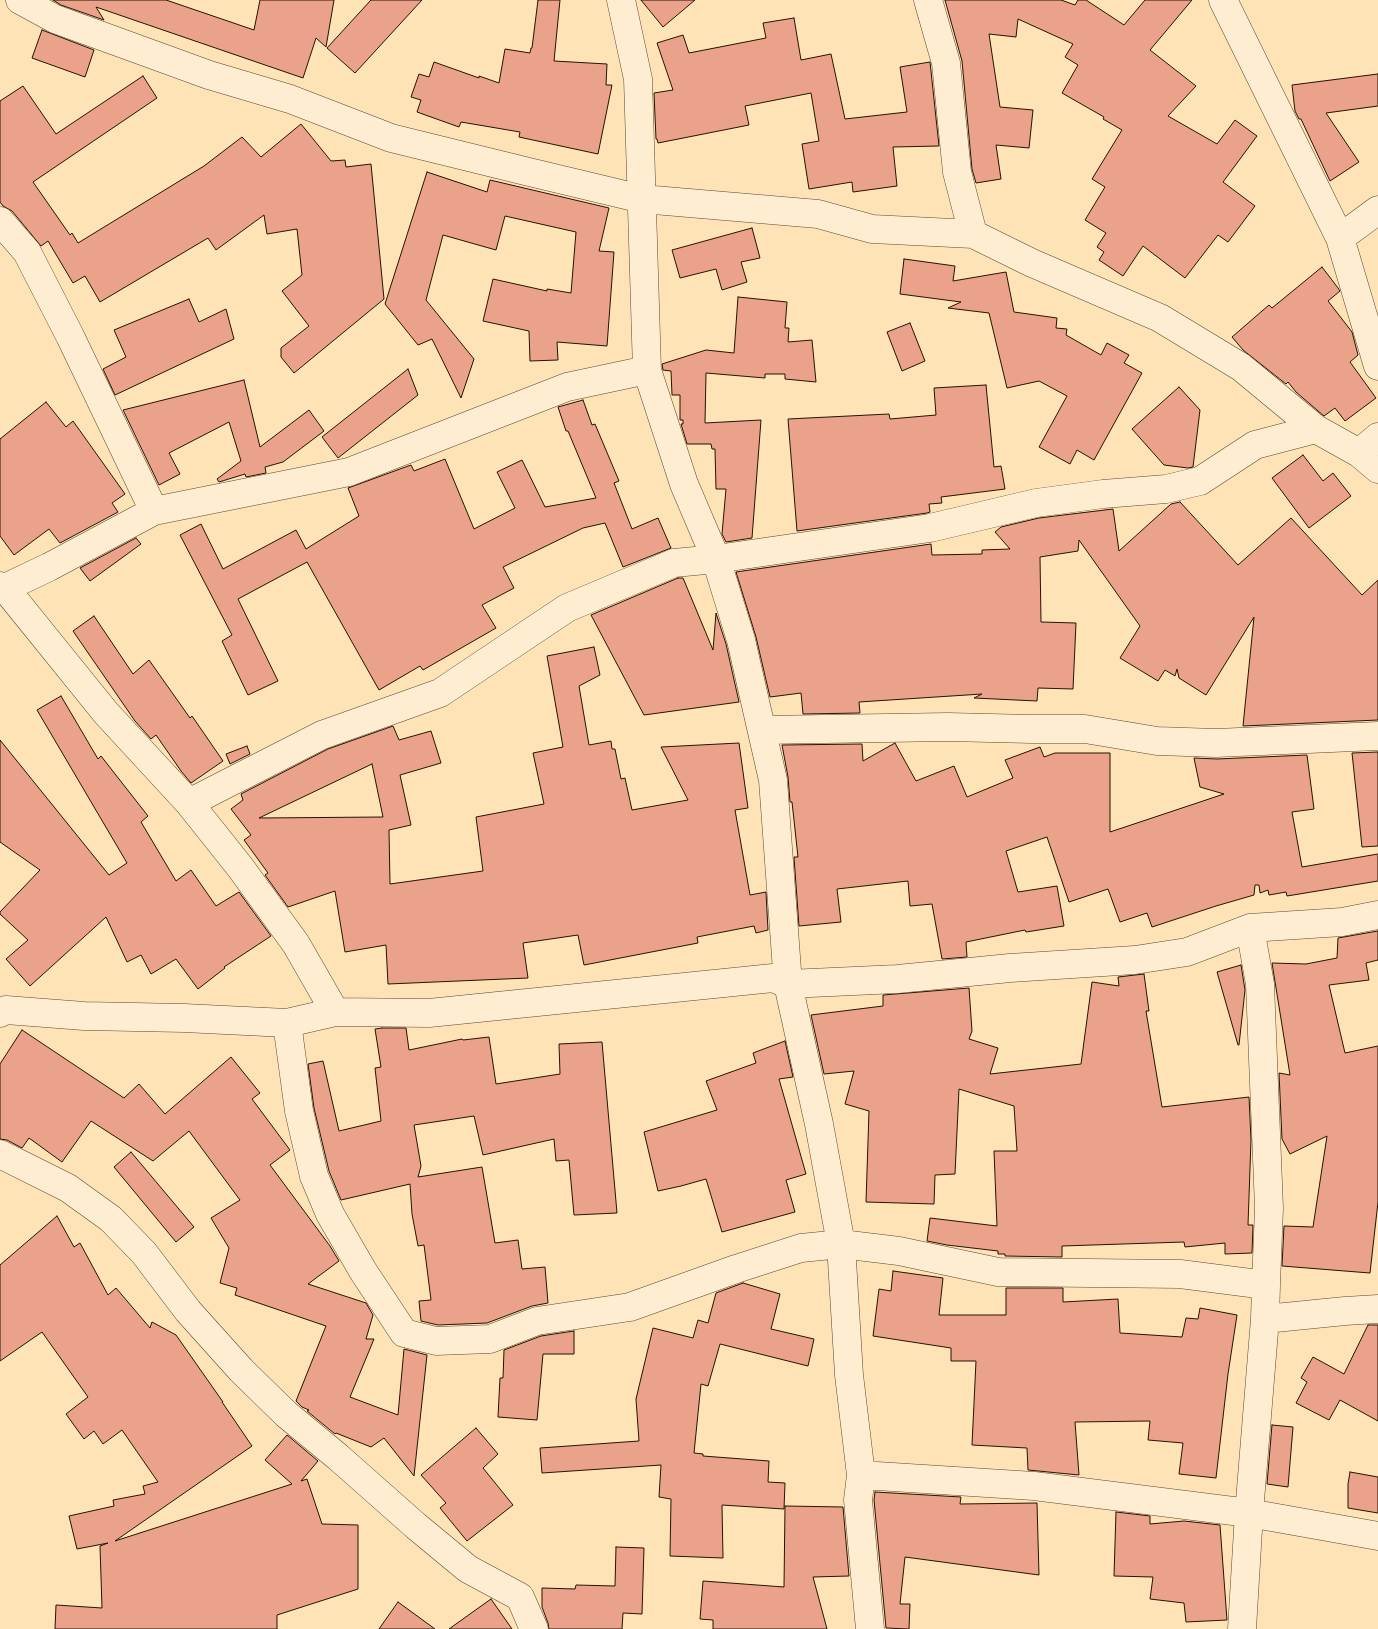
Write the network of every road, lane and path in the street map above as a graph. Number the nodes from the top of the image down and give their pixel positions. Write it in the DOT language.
graph roads {
  1 [pos="20,0"];
  2 [pos="621,0"];
  3 [pos="928,0"];
  4 [pos="1223,0"];
  5 [pos="642,199"];
  6 [pos="1378,210"];
  7 [pos="0,221"];
  8 [pos="973,234"];
  9 [pos="1340,238"];
  10 [pos="1378,366"];
  11 [pos="647,370"];
  12 [pos="1316,429"];
  13 [pos="1372,453"];
  14 [pos="154,511"];
  15 [pos="716,560"];
  16 [pos="2,587"];
  17 [pos="762,730"];
  18 [pos="1378,736"];
  19 [pos="189,803"];
  20 [pos="1378,915"];
  21 [pos="1250,928"];
  22 [pos="788,984"];
  23 [pos="336,1012"];
  24 [pos="0,1013"];
  25 [pos="287,1023"];
  26 [pos="0,1154"];
  27 [pos="841,1244"];
  28 [pos="1266,1285"];
  29 [pos="1378,1309"];
  30 [pos="1265,1319"];
  31 [pos="861,1475"];
  32 [pos="1249,1513"];
  33 [pos="1378,1536"];
  34 [pos="534,1629"];
  35 [pos="870,1629"];
  36 [pos="1242,1629"];
  1 -- 5 [label="street"];
  2 -- 5 [label="street"];
  3 -- 8 [label="street"];
  4 -- 9 [label="street"];
  5 -- 8 [label="street"];
  5 -- 11 [label="street"];
  6 -- 9 [label="street"];
  7 -- 14 [label="street"];
  8 -- 12 [label="street"];
  9 -- 10 [label="street"];
  11 -- 14 [label="street"];
  11 -- 15 [label="street"];
  12 -- 13 [label="street"];
  12 -- 15 [label="street"];
  14 -- 16 [label="street"];
  15 -- 17 [label="street"];
  15 -- 19 [label="street"];
  16 -- 19 [label="street"];
  17 -- 18 [label="street"];
  17 -- 22 [label="street"];
  19 -- 23 [label="street"];
  20 -- 21 [label="street"];
  21 -- 22 [label="street"];
  21 -- 28 [label="street"];
  22 -- 23 [label="street"];
  22 -- 27 [label="street"];
  23 -- 25 [label="street"];
  24 -- 25 [label="street"];
  25 -- 27 [label="street"];
  26 -- 34 [label="street"];
  27 -- 28 [label="street"];
  27 -- 31 [label="street"];
  28 -- 30 [label="street"];
  29 -- 30 [label="street"];
  30 -- 32 [label="street"];
  31 -- 32 [label="street"];
  31 -- 35 [label="street"];
  32 -- 33 [label="street"];
  32 -- 36 [label="street"];
}
